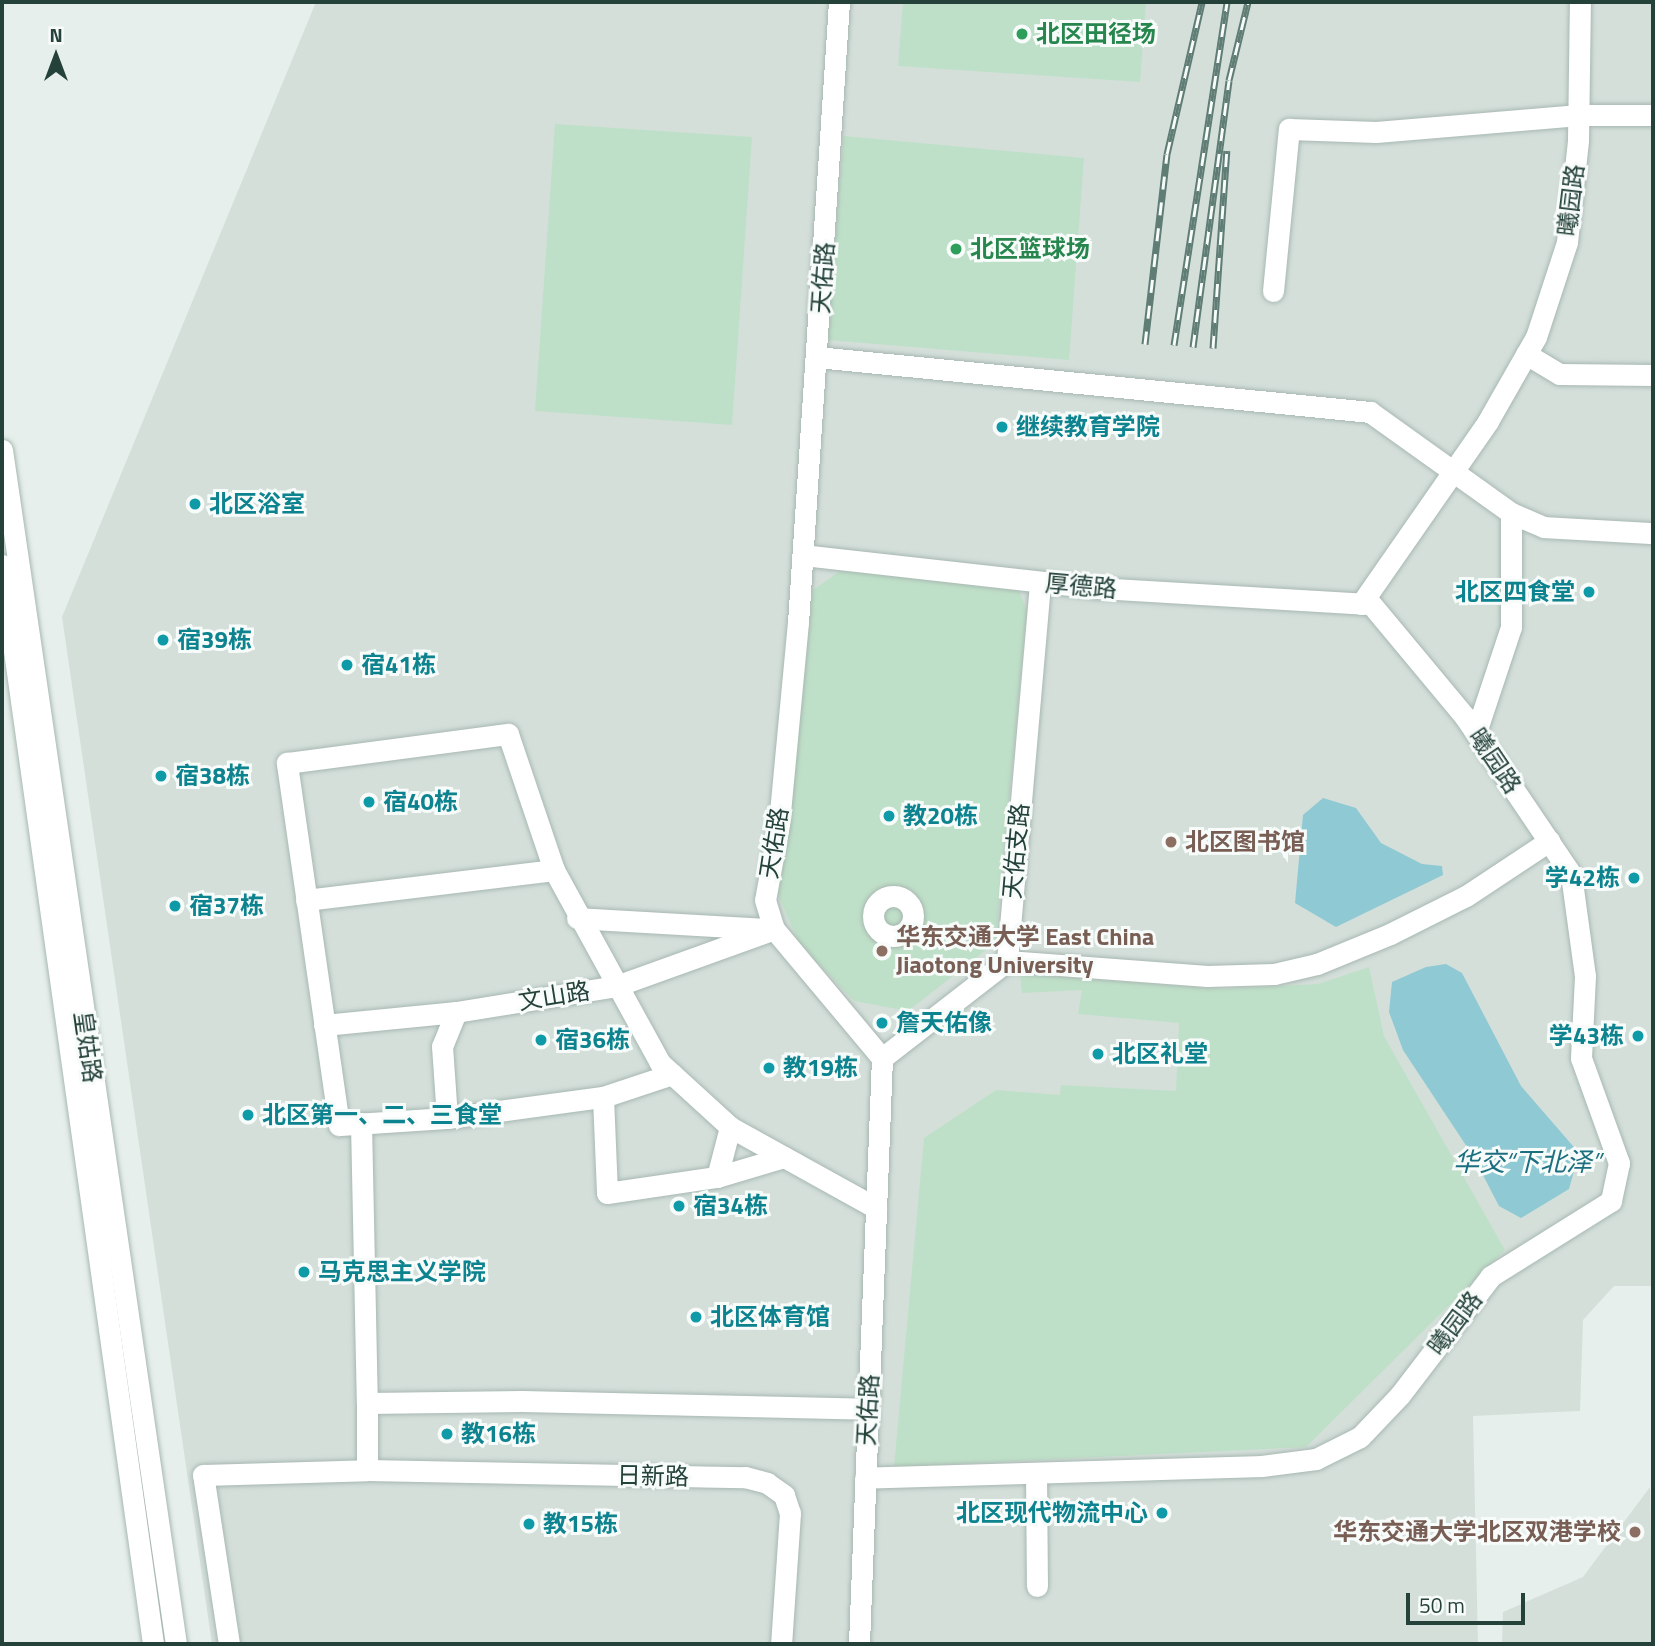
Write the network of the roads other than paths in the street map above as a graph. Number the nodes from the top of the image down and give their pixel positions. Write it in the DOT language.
graph roads {
  1 [pos="839,2"];
  2 [pos="1580,2"];
  3 [pos="1579,115"];
  4 [pos="1653,115"];
  5 [pos="1273,291"];
  6 [pos="1526,354"];
  7 [pos="817,358"];
  8 [pos="1653,375"];
  9 [pos="2,450"];
  10 [pos="1454,472"];
  11 [pos="1511,513"];
  12 [pos="1653,533"];
  13 [pos="803,555"];
  14 [pos="2,565"];
  15 [pos="1040,583"];
  16 [pos="1361,604"];
  17 [pos="1476,732"];
  18 [pos="1549,841"];
  19 [pos="554,870"];
  20 [pos="306,900"];
  21 [pos="577,918"];
  22 [pos="774,929"];
  23 [pos="1007,961"];
  24 [pos="616,986"];
  25 [pos="456,1012"];
  26 [pos="324,1026"];
  27 [pos="882,1058"];
  28 [pos="672,1074"];
  29 [pos="603,1097"];
  30 [pos="447,1118"];
  31 [pos="361,1123"];
  32 [pos="730,1127"];
  33 [pos="784,1157"];
  34 [pos="716,1177"];
  35 [pos="876,1208"];
  36 [pos="367,1403"];
  37 [pos="868,1409"];
  38 [pos="367,1470"];
  39 [pos="1036,1473"];
  40 [pos="865,1478"];
  41 [pos="1037,1586"];
  42 [pos="153,1644"];
  43 [pos="176,1644"];
  44 [pos="229,1644"];
  45 [pos="781,1644"];
  46 [pos="859,1644"];
  1 -- 7 [label="street, 天佑路"];
  2 -- 3 [label="street, 曦园路"];
  3 -- 4 [label="street"];
  3 -- 5 [label="street"];
  3 -- 6 [label="street, 曦园路"];
  6 -- 8 [label="street"];
  6 -- 10 [label="street, 曦园路"];
  7 -- 10 [label="street"];
  7 -- 13 [label="street, 天佑路"];
  9 -- 43 [label="street, 皇姑路"];
  10 -- 11 [label="street"];
  10 -- 16 [label="street, 曦园路"];
  11 -- 12 [label="street"];
  11 -- 17 [label="street"];
  13 -- 15 [label="street, 厚德路"];
  13 -- 22 [label="street, 天佑路"];
  14 -- 42 [label="street, 皇姑路"];
  15 -- 16 [label="street, 厚德路"];
  15 -- 23 [label="street, 天佑支路"];
  16 -- 17 [label="street, 曦园路"];
  17 -- 18 [label="street, 曦园路"];
  18 -- 23 [label="street"];
  18 -- 39 [label="street, 曦园路"];
  19 -- 20 [label="street"];
  19 -- 20 [label="street"];
  19 -- 21 [label="street"];
  20 -- 26 [label="street"];
  21 -- 22 [label="street"];
  21 -- 24 [label="street"];
  22 -- 24 [label="street, 文山路"];
  22 -- 27 [label="street, 天佑路"];
  23 -- 27 [label="street"];
  24 -- 25 [label="street, 文山路"];
  24 -- 28 [label="street"];
  25 -- 26 [label="street, 文山路"];
  25 -- 30 [label="street"];
  26 -- 31 [label="street"];
  27 -- 35 [label="street, 天佑路"];
  28 -- 29 [label="street"];
  28 -- 32 [label="street"];
  29 -- 30 [label="street"];
  29 -- 34 [label="street"];
  30 -- 31 [label="street"];
  31 -- 36 [label="street"];
  32 -- 33 [label="street"];
  32 -- 34 [label="street"];
  33 -- 34 [label="street"];
  33 -- 35 [label="street"];
  35 -- 37 [label="street, 天佑路"];
  36 -- 37 [label="street"];
  36 -- 38 [label="street"];
  37 -- 40 [label="street, 天佑路"];
  38 -- 44 [label="street, 日新路"];
  38 -- 45 [label="street, 日新路"];
  39 -- 40 [label="street, 曦园路"];
  39 -- 41 [label="street"];
  40 -- 46 [label="street, 天佑路"];
}
